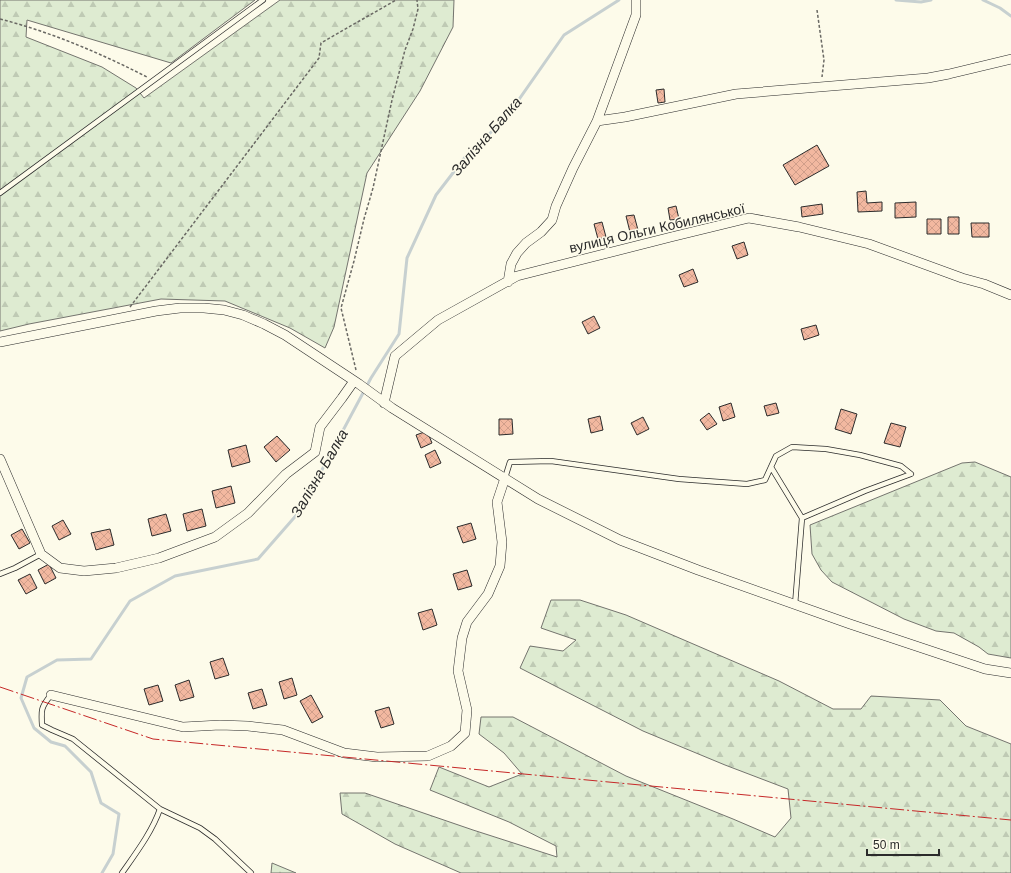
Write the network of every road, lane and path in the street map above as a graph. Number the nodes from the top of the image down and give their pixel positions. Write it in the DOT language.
graph roads {
  1 [pos="263,0"];
  2 [pos="396,0"];
  3 [pos="417,0"];
  4 [pos="636,0"];
  5 [pos="817,10"];
  6 [pos="0,19"];
  7 [pos="1011,59"];
  8 [pos="154,80"];
  9 [pos="821,87"];
  10 [pos="597,121"];
  11 [pos="0,193"];
  12 [pos="508,282"];
  13 [pos="1011,295"];
  14 [pos="122,318"];
  15 [pos="0,342"];
  16 [pos="358,384"];
  17 [pos="383,402"];
  18 [pos="0,459"];
  19 [pos="771,467"];
  20 [pos="505,478"];
  21 [pos="802,518"];
  22 [pos="41,554"];
  23 [pos="0,574"];
  24 [pos="795,605"];
  25 [pos="1011,673"];
  26 [pos="51,695"];
  27 [pos="160,809"];
  28 [pos="122,873"];
  29 [pos="251,873"];
  1 -- 8 [label="lane"];
  2 -- 14 [label="path"];
  3 -- 16 [label="path"];
  4 -- 10 [label="street"];
  5 -- 9 [label="path"];
  6 -- 8 [label="path"];
  7 -- 9 [label="street"];
  8 -- 11 [label="lane"];
  9 -- 10 [label="street"];
  10 -- 12 [label="street"];
  12 -- 13 [label="street, вулиця Ольги Кобилянської"];
  12 -- 17 [label="street, вулиця Ольги Кобилянської"];
  14 -- 15 [label="street"];
  14 -- 16 [label="street"];
  16 -- 17 [label="street"];
  16 -- 22 [label="street"];
  17 -- 20 [label="street"];
  18 -- 22 [label="street"];
  19 -- 20 [label="lane"];
  19 -- 21 [label="lane"];
  19 -- 21 [label="lane"];
  20 -- 24 [label="street"];
  20 -- 26 [label="street"];
  21 -- 24 [label="lane"];
  22 -- 23 [label="lane"];
  24 -- 25 [label="street"];
  26 -- 27 [label="lane"];
  27 -- 28 [label="lane"];
  27 -- 29 [label="lane"];
}
